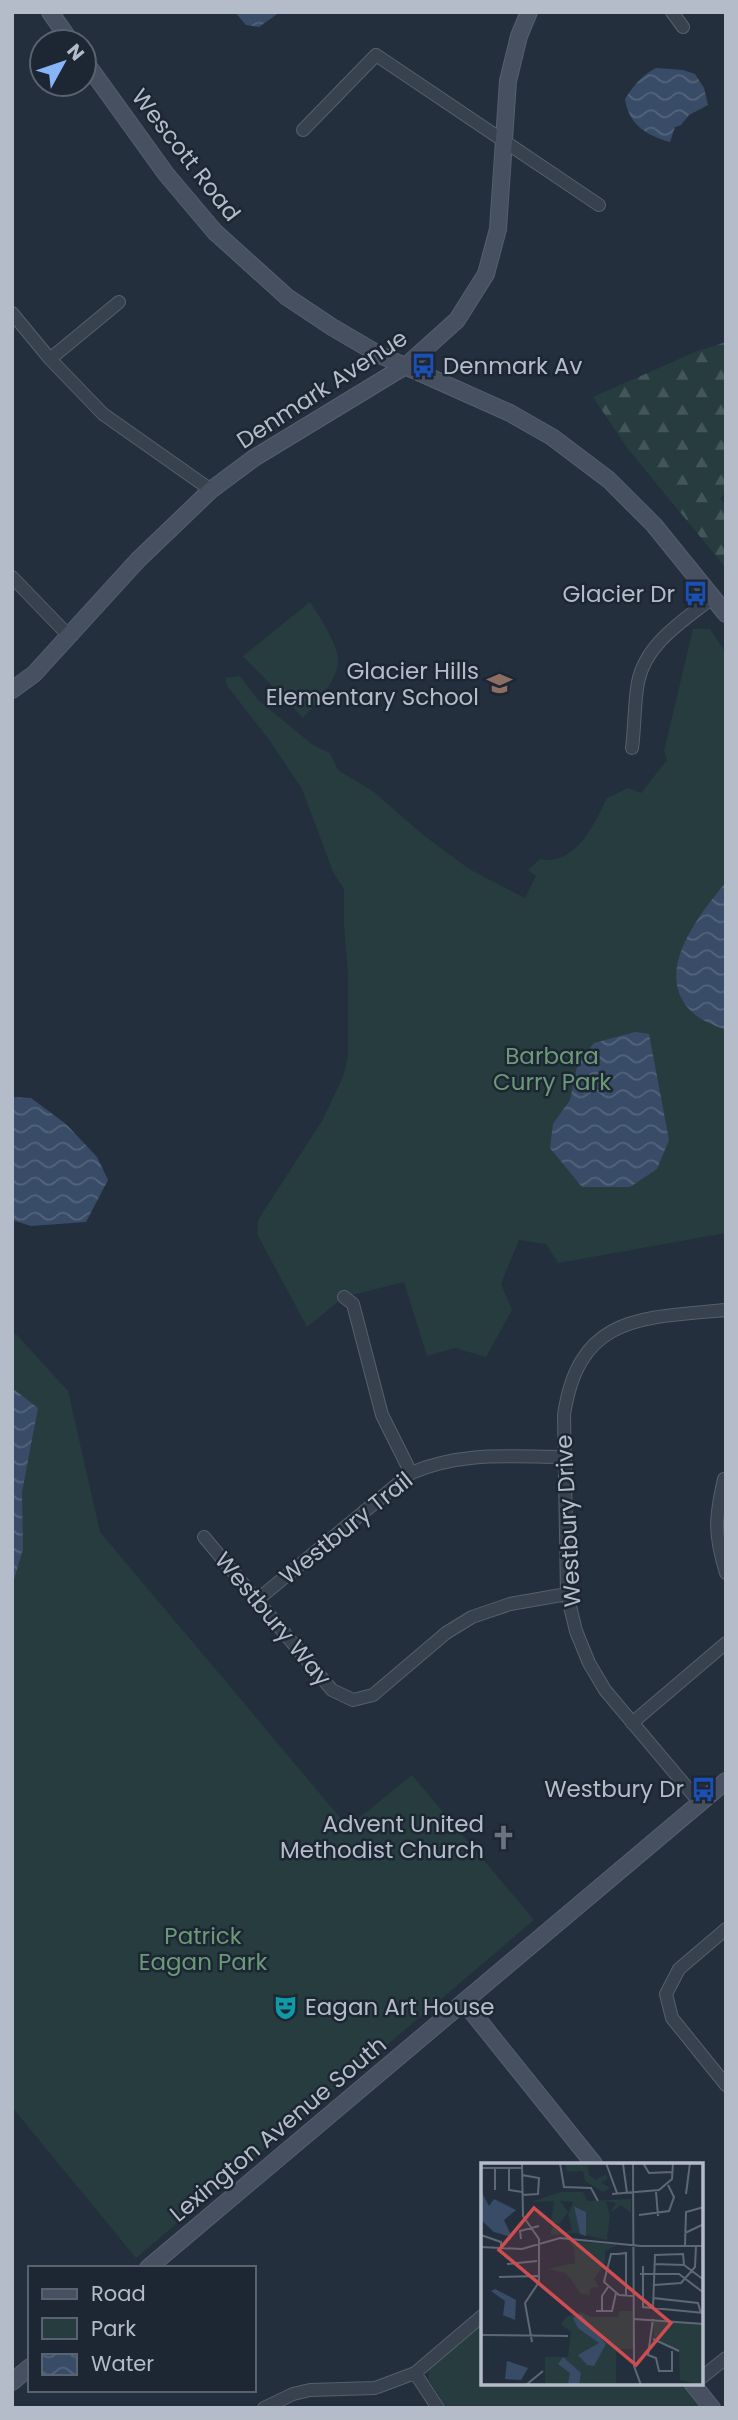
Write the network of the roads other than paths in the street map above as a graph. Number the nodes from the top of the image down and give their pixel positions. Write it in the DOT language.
graph roads {
  1 [pos="50,12"];
  2 [pos="529,12"];
  3 [pos="672,12"];
  4 [pos="683,27"];
  5 [pos="61,28"];
  6 [pos="98,79"];
  7 [pos="303,130"];
  8 [pos="503,141"];
  9 [pos="599,205"];
  10 [pos="119,302"];
  11 [pos="12,313"];
  12 [pos="50,359"];
  13 [pos="407,365"];
  14 [pos="211,490"];
  15 [pos="12,576"];
  16 [pos="712,598"];
  17 [pos="726,614"];
  18 [pos="69,636"];
  19 [pos="12,690"];
  20 [pos="632,748"];
  21 [pos="344,1297"];
  22 [pos="726,1310"];
  23 [pos="564,1457"];
  24 [pos="411,1473"];
  25 [pos="724,1479"];
  26 [pos="204,1537"];
  27 [pos="726,1573"];
  28 [pos="567,1594"];
  29 [pos="257,1600"];
  30 [pos="726,1643"];
  31 [pos="632,1723"];
  32 [pos="726,1781"];
  33 [pos="699,1803"];
  34 [pos="726,1930"];
  35 [pos="464,2003"];
  36 [pos="726,2085"];
  37 [pos="592,2163"];
  38 [pos="150,2266"];
  39 [pos="481,2317"];
  40 [pos="726,2358"];
  41 [pos="28,2369"];
  42 [pos="415,2373"];
  43 [pos="703,2376"];
  44 [pos="12,2382"];
  45 [pos="697,2385"];
  46 [pos="264,2408"];
  47 [pos="438,2408"];
  48 [pos="712,2408"];
  1 -- 5 [label="street"];
  2 -- 8 [label="street, Denmark Avenue"];
  3 -- 4 [label="street"];
  6 -- 13 [label="street, Wescott Road"];
  7 -- 8 [label="street"];
  8 -- 9 [label="street"];
  8 -- 13 [label="street, Denmark Avenue"];
  10 -- 12 [label="street"];
  11 -- 12 [label="street"];
  12 -- 14 [label="street"];
  13 -- 14 [label="street, Denmark Avenue"];
  13 -- 16 [label="street, Wescott Road"];
  14 -- 18 [label="street, Denmark Avenue"];
  15 -- 18 [label="street"];
  16 -- 17 [label="street, Wescott Road"];
  16 -- 20 [label="street"];
  18 -- 19 [label="street, Denmark Avenue"];
  21 -- 24 [label="street"];
  22 -- 23 [label="street, Westbury Drive"];
  23 -- 24 [label="street, Westbury Trail"];
  23 -- 28 [label="street, Westbury Drive"];
  24 -- 29 [label="street, Westbury Trail"];
  25 -- 27 [label="street"];
  26 -- 29 [label="street, Westbury Way"];
  28 -- 29 [label="street, Westbury Way"];
  28 -- 31 [label="street, Westbury Drive"];
  30 -- 31 [label="street"];
  31 -- 33 [label="street, Westbury Drive"];
  32 -- 33 [label="street, Lexington Avenue South"];
  33 -- 35 [label="street, Lexington Avenue South"];
  34 -- 36 [label="street"];
  35 -- 37 [label="street"];
  35 -- 38 [label="street, Lexington Avenue South"];
  39 -- 42 [label="street"];
  40 -- 43 [label="street"];
  41 -- 44 [label="street"];
  42 -- 46 [label="street"];
  42 -- 47 [label="street"];
  45 -- 48 [label="street"];
}
